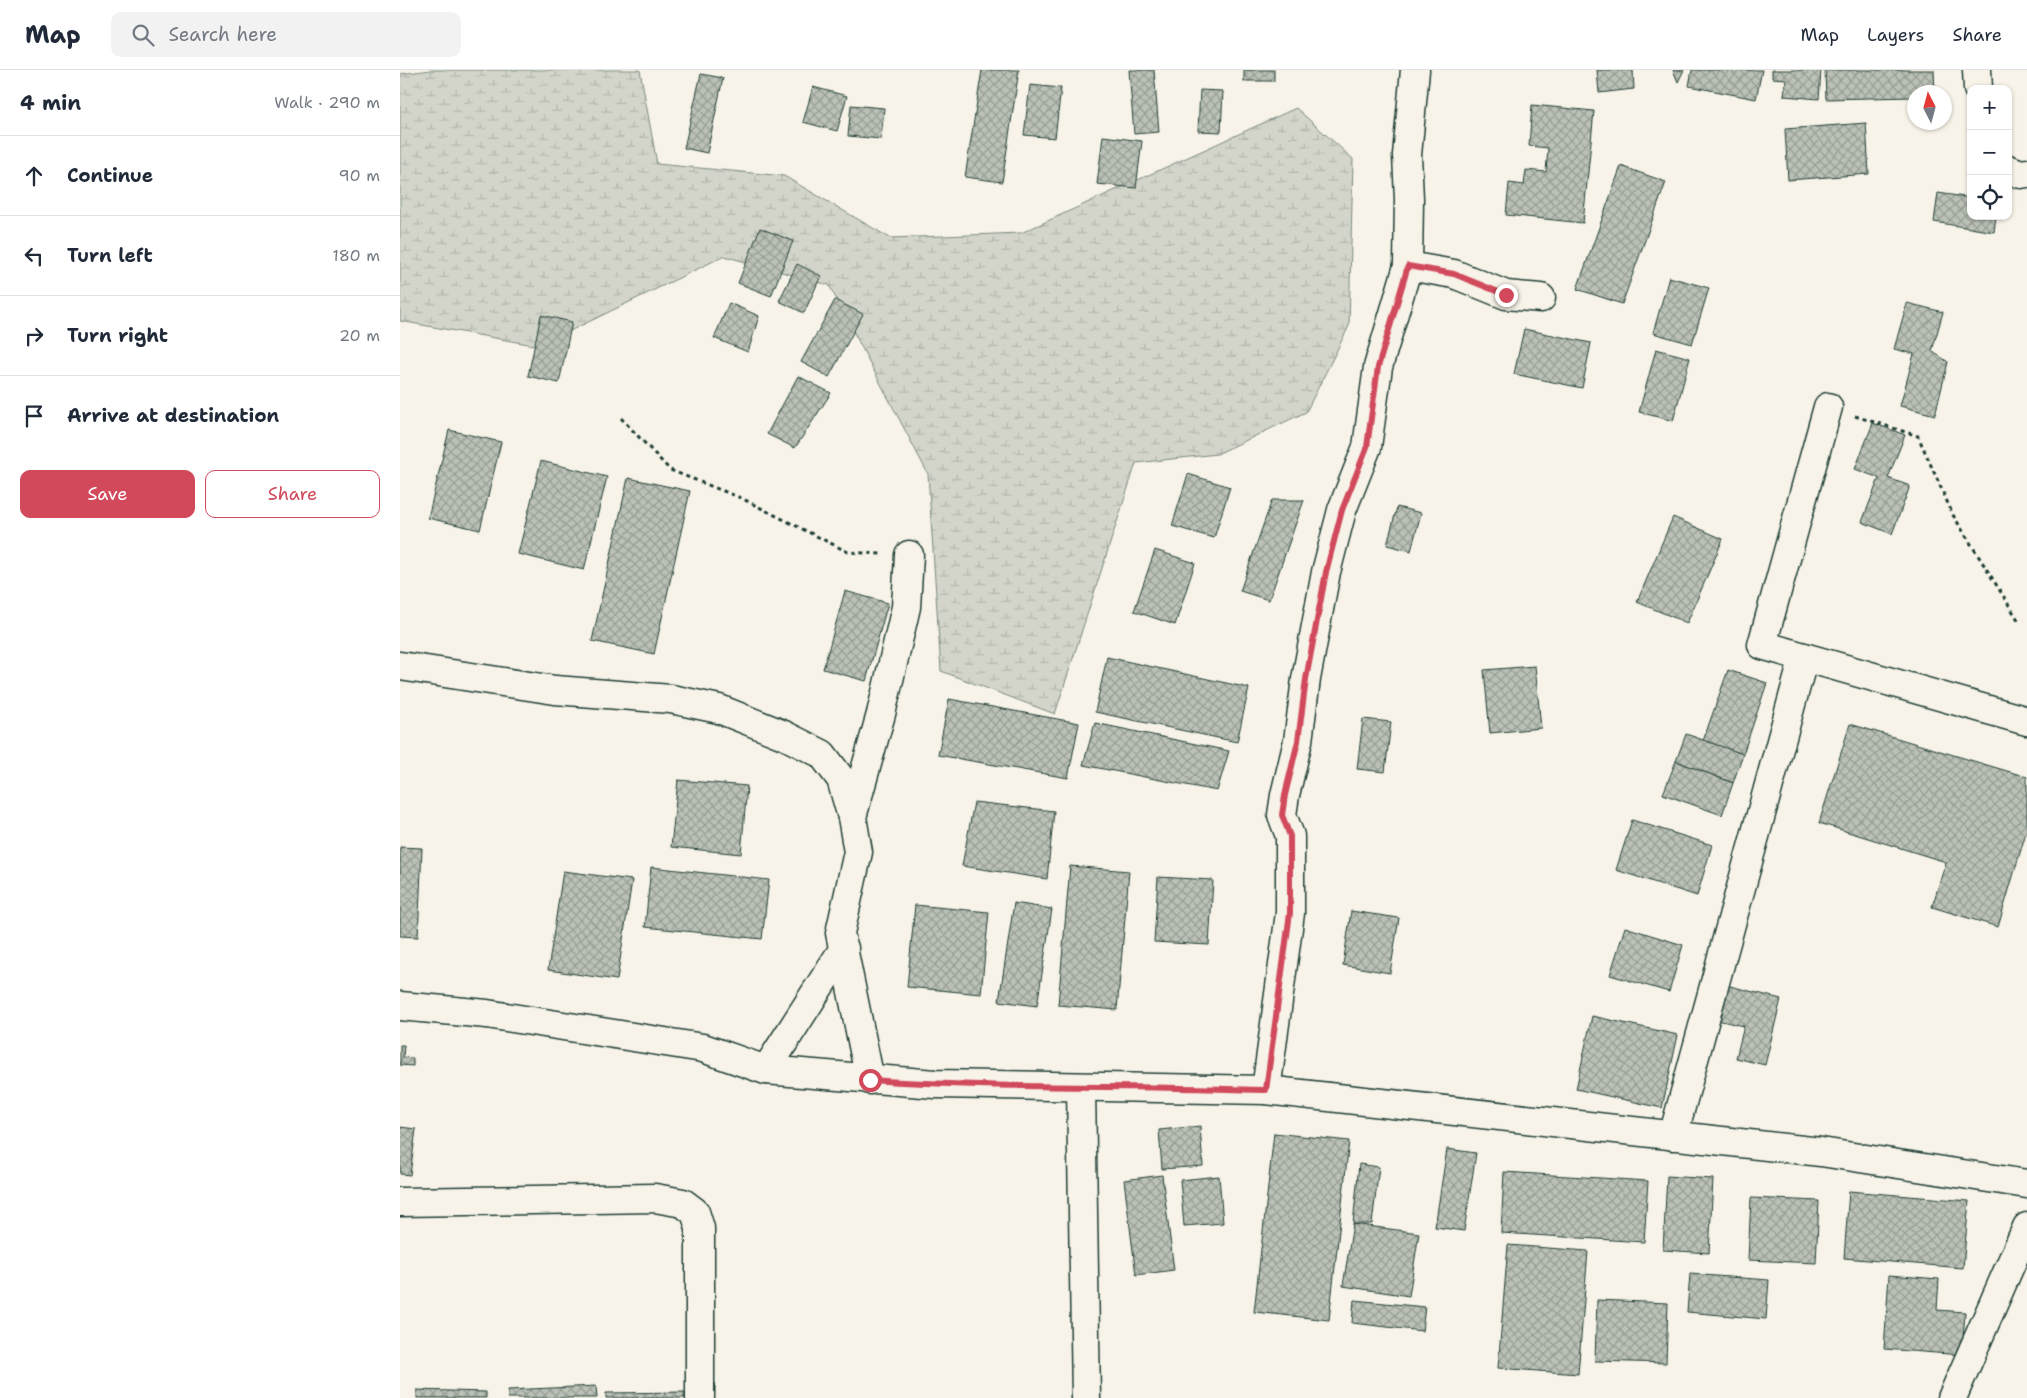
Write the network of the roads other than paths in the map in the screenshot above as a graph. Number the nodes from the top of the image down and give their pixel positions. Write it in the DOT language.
graph roads {
  1 [pos="1415,70"];
  2 [pos="1976,70"];
  3 [pos="1978,85"];
  4 [pos="2012,171"];
  5 [pos="2027,173"];
  6 [pos="1408,266"];
  7 [pos="1541,298"];
  8 [pos="1828,407"];
  9 [pos="909,555"];
  10 [pos="1804,657"];
  11 [pos="400,666"];
  12 [pos="2027,721"];
  13 [pos="852,817"];
  14 [pos="844,948"];
  15 [pos="400,1006"];
  16 [pos="766,1070"];
  17 [pos="870,1080"];
  18 [pos="1081,1088"];
  19 [pos="1266,1090"];
  20 [pos="1673,1136"];
  21 [pos="2027,1184"];
  22 [pos="400,1202"];
  23 [pos="2027,1227"];
  24 [pos="700,1398"];
  25 [pos="1086,1398"];
  26 [pos="1952,1398"];
  1 -- 6 [label="street"];
  2 -- 3 [label="street"];
  4 -- 5 [label="street"];
  6 -- 7 [label="street"];
  6 -- 19 [label="street"];
  8 -- 10 [label="street"];
  9 -- 13 [label="street"];
  10 -- 12 [label="street"];
  10 -- 20 [label="street"];
  11 -- 13 [label="street"];
  13 -- 14 [label="street"];
  14 -- 16 [label="street"];
  14 -- 17 [label="street"];
  15 -- 16 [label="street"];
  16 -- 17 [label="street"];
  17 -- 18 [label="street"];
  18 -- 19 [label="street"];
  18 -- 25 [label="street"];
  19 -- 20 [label="street"];
  20 -- 21 [label="street"];
  22 -- 24 [label="street"];
  23 -- 26 [label="street"];
}
